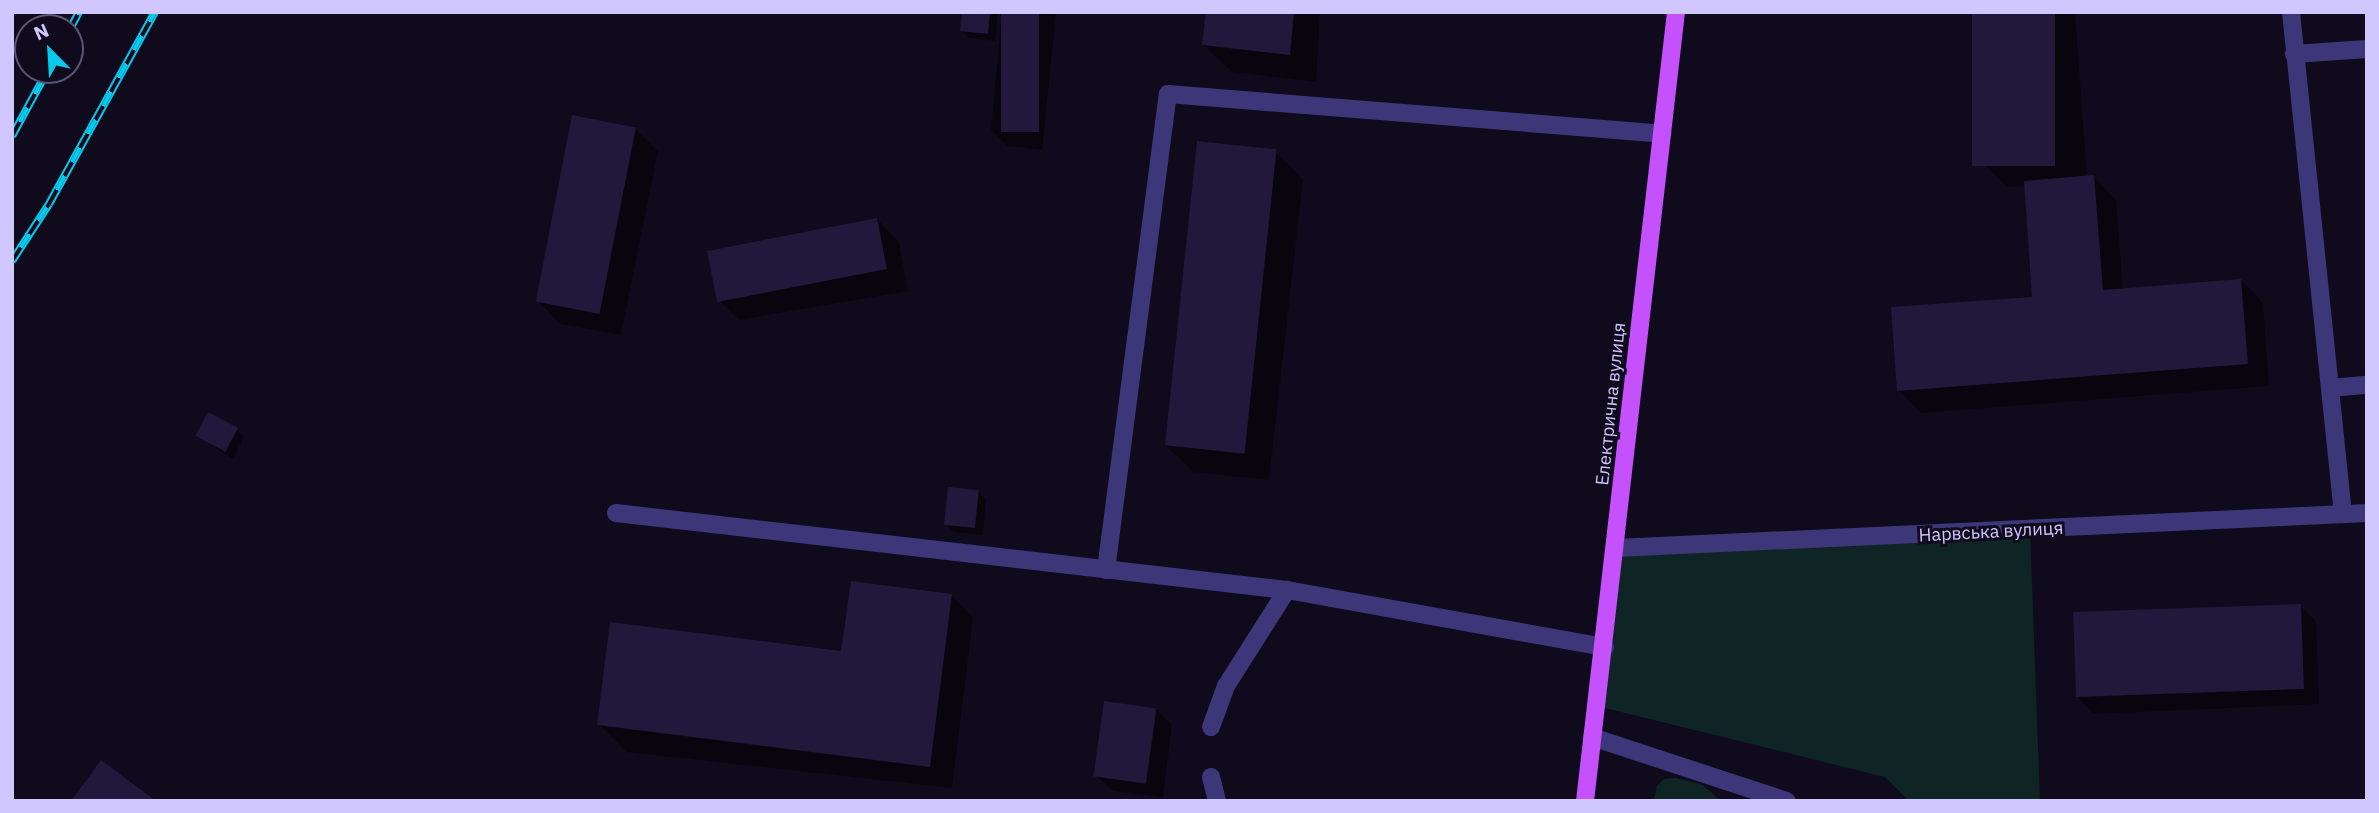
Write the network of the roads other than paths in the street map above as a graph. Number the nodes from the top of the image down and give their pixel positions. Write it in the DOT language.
graph roads {
  1 [pos="1676,12"];
  2 [pos="2291,12"];
  3 [pos="2367,50"];
  4 [pos="2294,54"];
  5 [pos="1662,134"];
  6 [pos="2367,385"];
  7 [pos="2330,388"];
  8 [pos="616,513"];
  9 [pos="2367,513"];
  10 [pos="2343,514"];
  11 [pos="1616,548"];
  12 [pos="1106,570"];
  13 [pos="1287,590"];
  14 [pos="1605,648"];
  15 [pos="1211,727"];
  16 [pos="1592,737"];
  17 [pos="1211,777"];
  18 [pos="1217,801"];
  19 [pos="1585,801"];
  20 [pos="1787,801"];
  1 -- 5 [label="main road, Електрична вулиця"];
  2 -- 4 [label="street"];
  3 -- 4 [label="street"];
  4 -- 7 [label="street"];
  5 -- 11 [label="main road, Електрична вулиця"];
  5 -- 12 [label="street"];
  6 -- 7 [label="street"];
  7 -- 10 [label="street"];
  8 -- 12 [label="street"];
  9 -- 10 [label="street, Нарвська вулиця"];
  10 -- 11 [label="street, Нарвська вулиця"];
  11 -- 14 [label="main road, Електрична вулиця"];
  12 -- 13 [label="street"];
  13 -- 14 [label="street"];
  13 -- 15 [label="street"];
  14 -- 16 [label="main road, Електрична вулиця"];
  16 -- 19 [label="main road, Електрична вулиця"];
  16 -- 20 [label="street"];
  17 -- 18 [label="street"];
}
